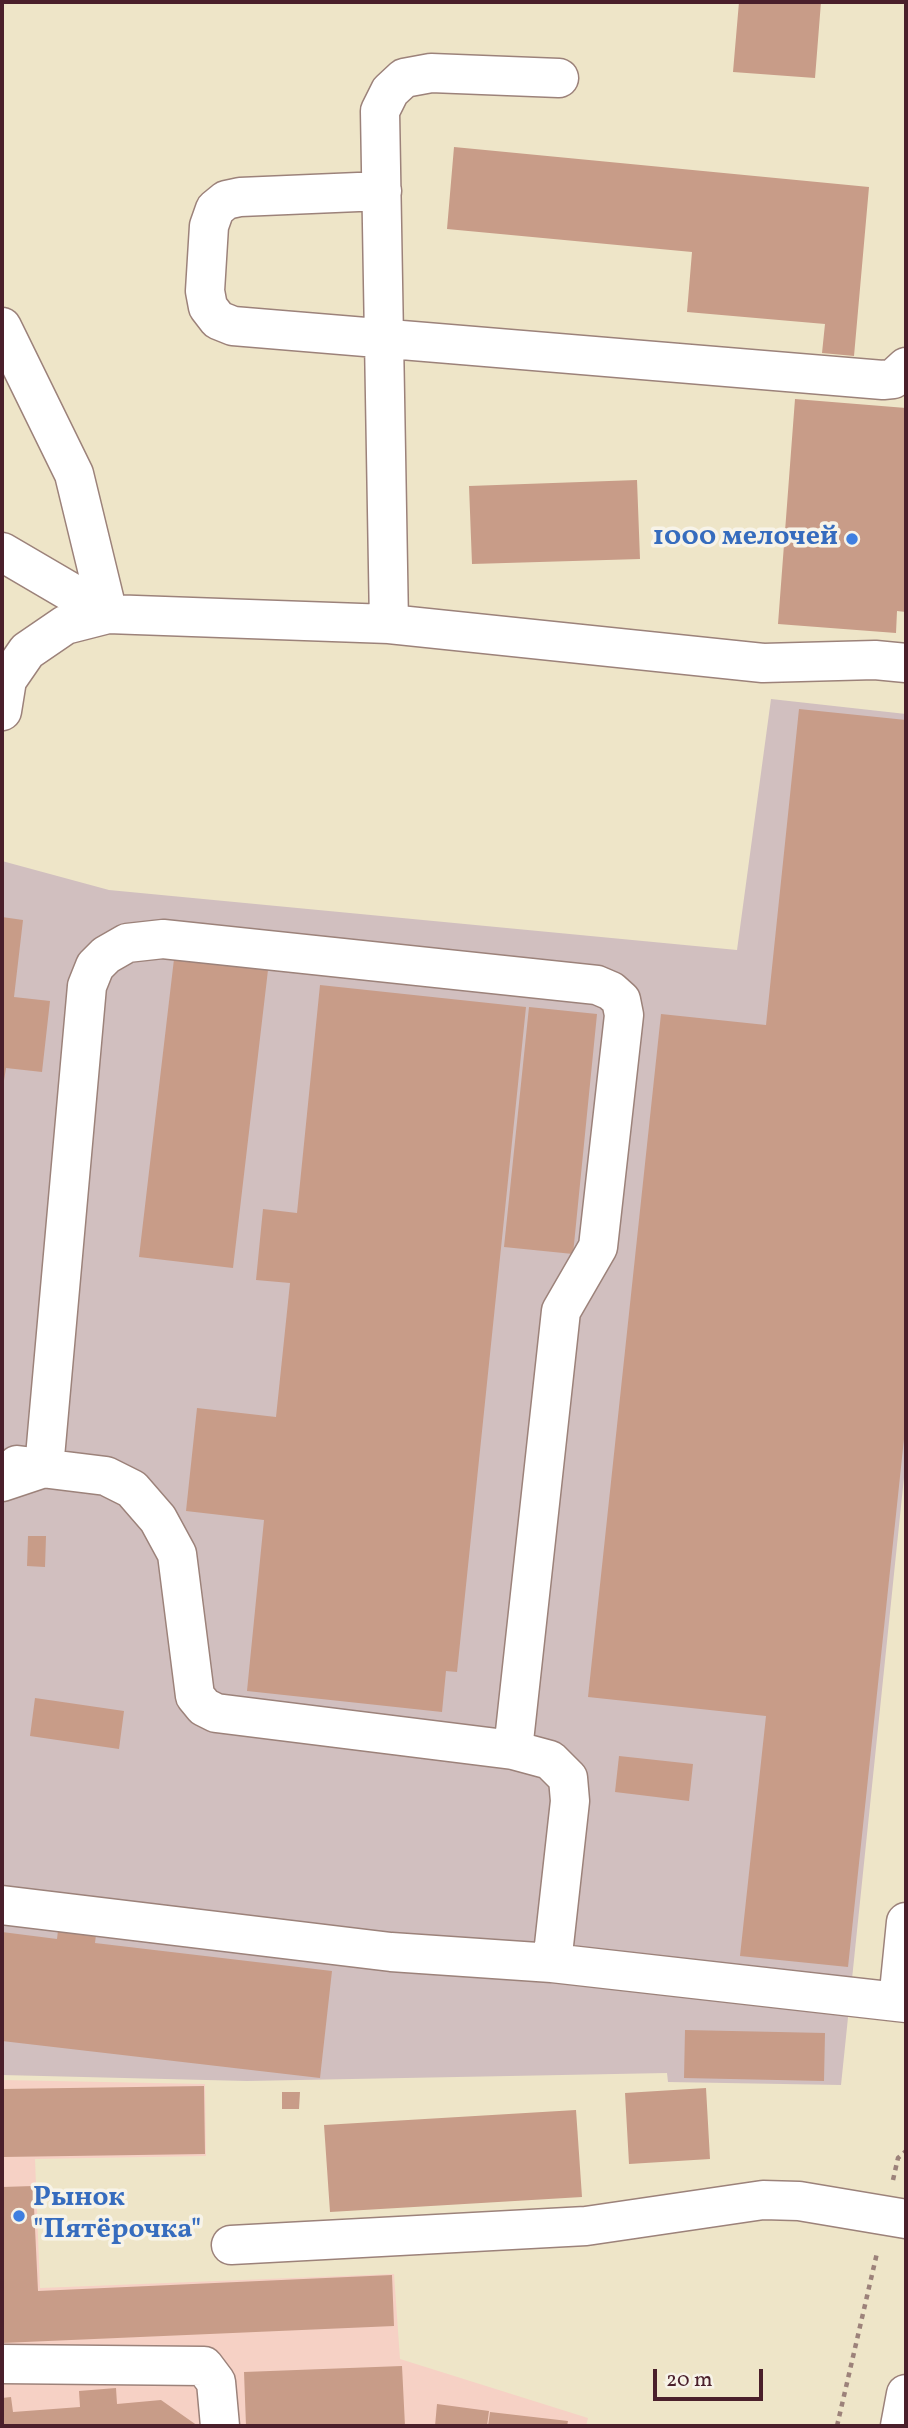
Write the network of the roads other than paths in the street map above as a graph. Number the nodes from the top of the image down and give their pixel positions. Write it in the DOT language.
graph roads {
  1 [pos="559,78"];
  2 [pos="382,191"];
  3 [pos="2,327"];
  4 [pos="384,339"];
  5 [pos="906,367"];
  6 [pos="2,552"];
  7 [pos="108,614"];
  8 [pos="389,624"];
  9 [pos="906,663"];
  10 [pos="2,711"];
  11 [pos="2,1463"];
  12 [pos="44,1468"];
  13 [pos="2,1482"];
  14 [pos="513,1750"];
  15 [pos="2,1905"];
  16 [pos="906,1922"];
  17 [pos="552,1963"];
  18 [pos="902,2003"];
  19 [pos="896,2217"];
  20 [pos="231,2245"];
  21 [pos="2,2364"];
  22 [pos="906,2394"];
  23 [pos="220,2426"];
  24 [pos="900,2426"];
  1 -- 2 [label="main road"];
  2 -- 4 [label="main road"];
  2 -- 4 [label="main road"];
  3 -- 7 [label="main road"];
  4 -- 5 [label="main road"];
  4 -- 8 [label="main road"];
  6 -- 7 [label="main road"];
  7 -- 8 [label="main road"];
  7 -- 10 [label="main road"];
  8 -- 9 [label="main road"];
  11 -- 12 [label="main road"];
  12 -- 13 [label="main road"];
  12 -- 14 [label="main road"];
  12 -- 14 [label="main road"];
  14 -- 17 [label="main road"];
  15 -- 17 [label="main road"];
  16 -- 18 [label="main road"];
  17 -- 18 [label="main road"];
  19 -- 20 [label="main road"];
  21 -- 23 [label="main road"];
  22 -- 24 [label="main road"];
}
